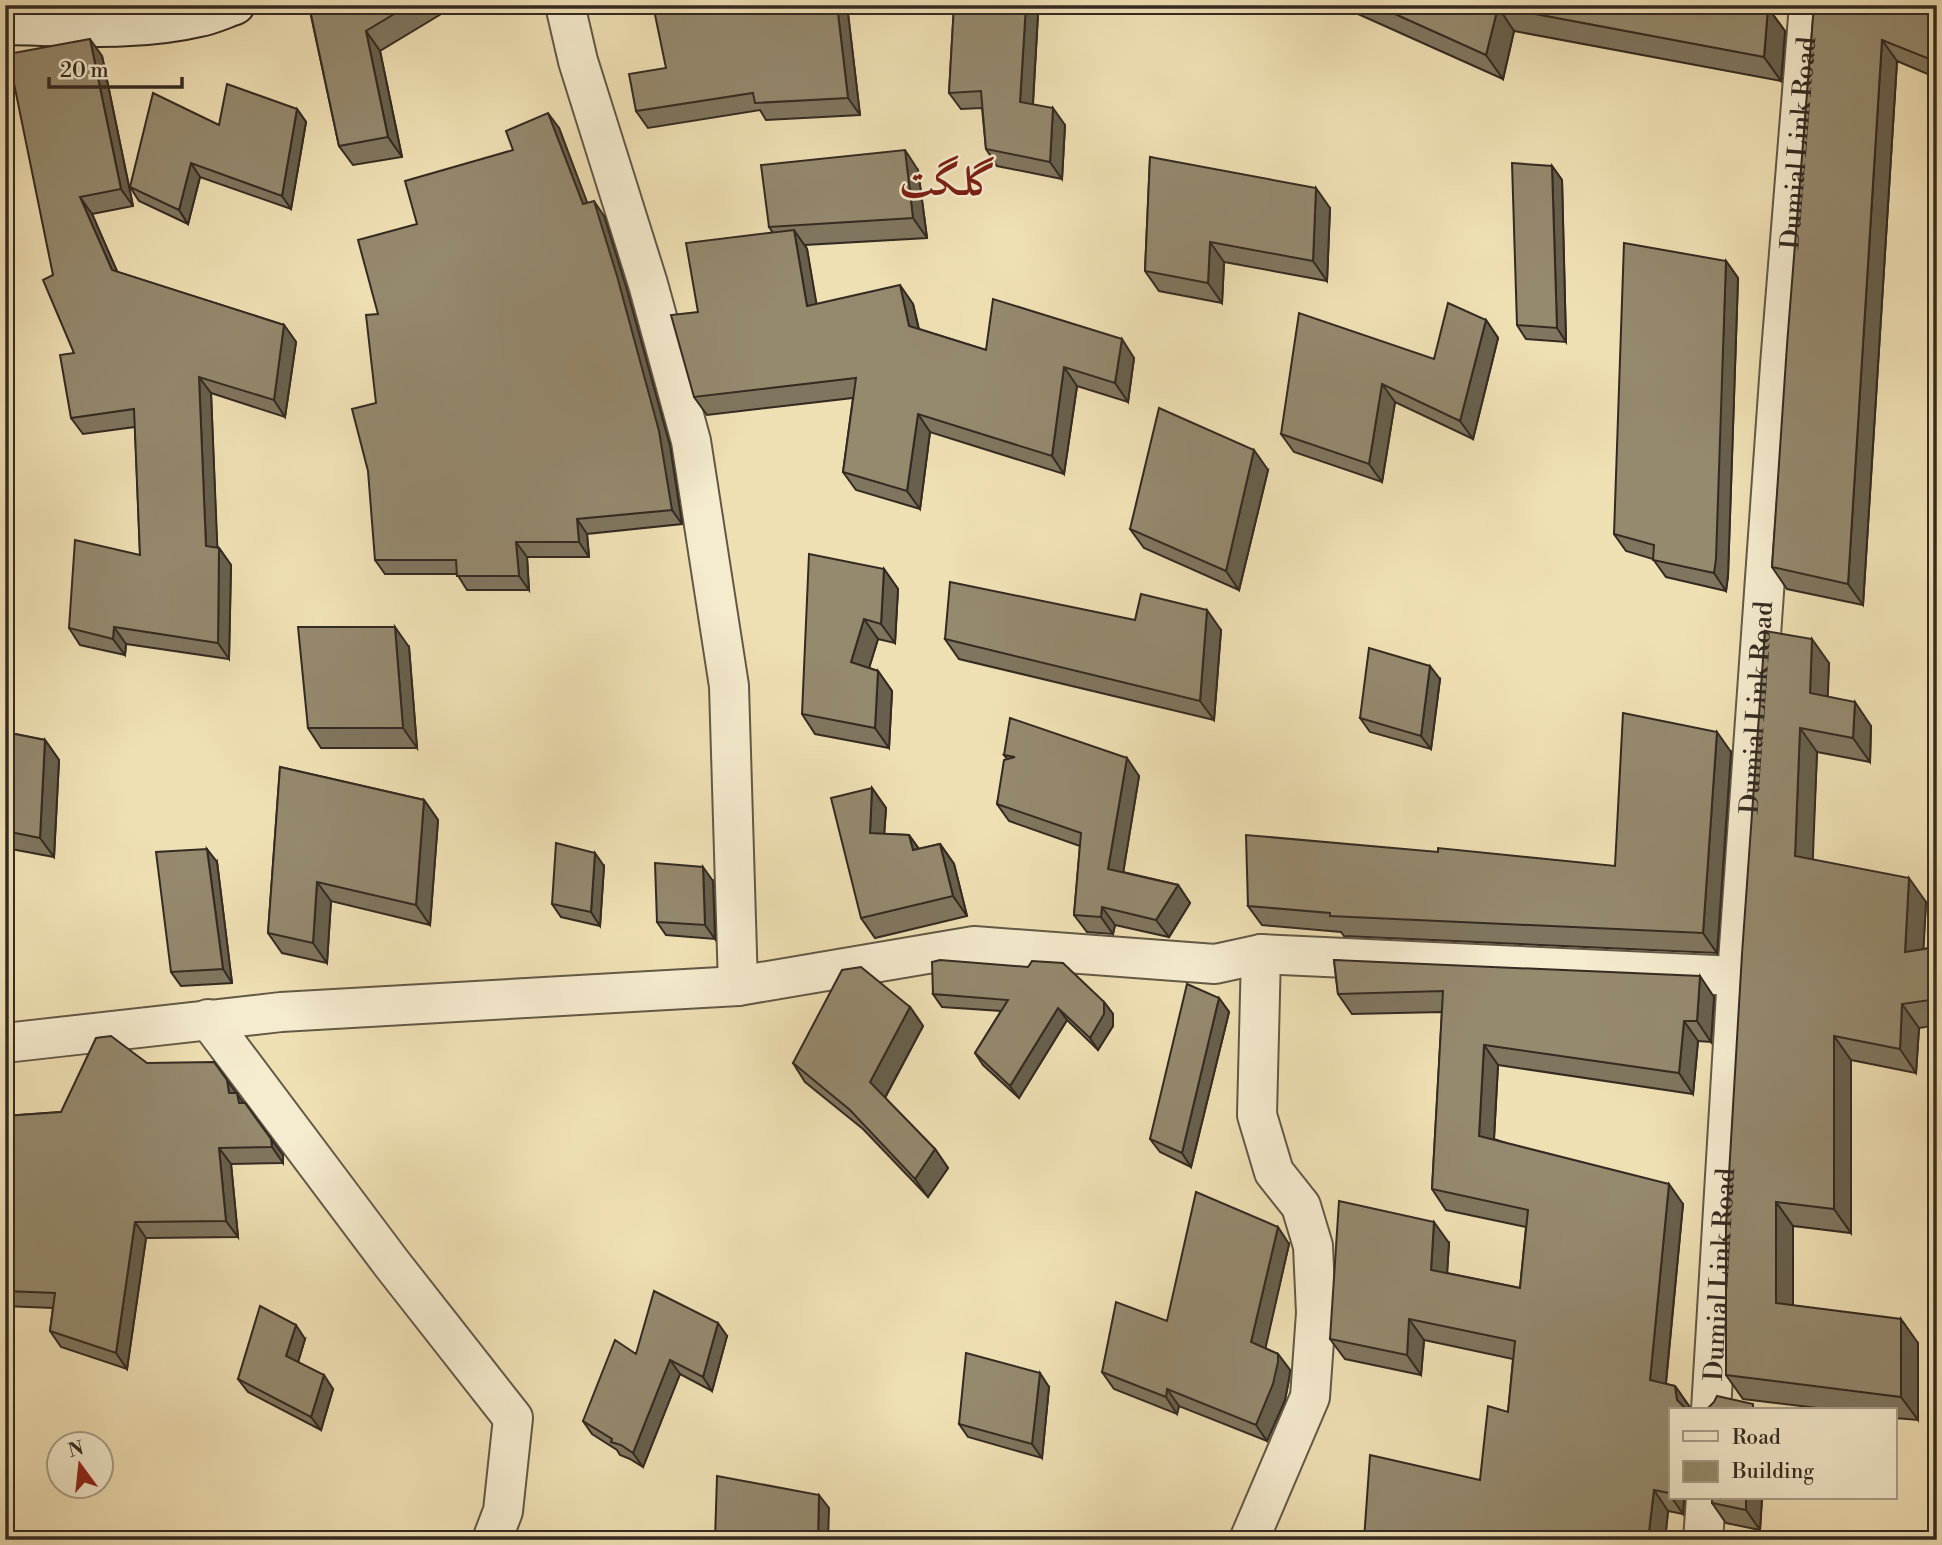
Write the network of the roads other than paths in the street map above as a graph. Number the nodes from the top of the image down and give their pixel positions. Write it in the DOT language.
graph roads {
  1 [pos="234,5"];
  2 [pos="565,5"];
  3 [pos="1809,5"];
  4 [pos="109,16"];
  5 [pos="5,25"];
  6 [pos="1261,954"];
  7 [pos="1737,976"];
  8 [pos="738,986"];
  9 [pos="208,1020"];
  10 [pos="5,1043"];
  11 [pos="1711,1408"];
  12 [pos="1706,1500"];
  13 [pos="492,1540"];
  14 [pos="1249,1540"];
  15 [pos="1703,1540"];
  1 -- 4 [label="street"];
  2 -- 8 [label="street"];
  3 -- 7 [label="street, Dumial Link Road"];
  4 -- 5 [label="street"];
  6 -- 7 [label="street"];
  6 -- 8 [label="street"];
  6 -- 14 [label="street"];
  7 -- 11 [label="street, Dumial Link Road"];
  8 -- 9 [label="street"];
  9 -- 10 [label="street"];
  9 -- 13 [label="street"];
  12 -- 15 [label="street"];
}
